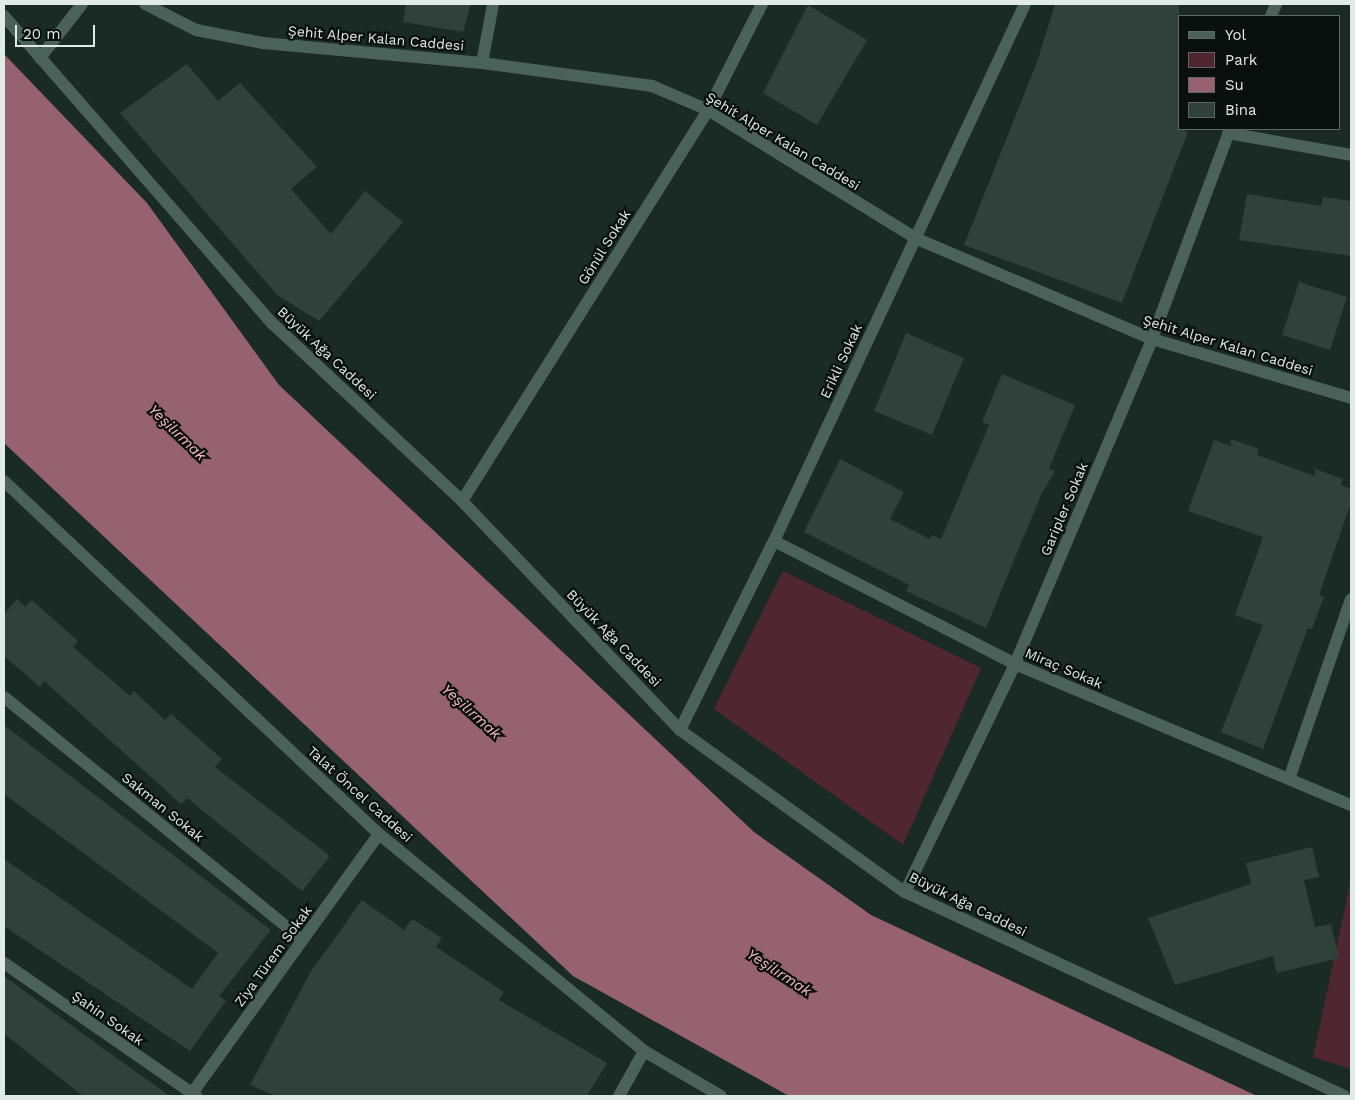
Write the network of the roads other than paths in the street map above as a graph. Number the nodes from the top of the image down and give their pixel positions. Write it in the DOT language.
graph roads {
  1 [pos="82,4"];
  2 [pos="145,4"];
  3 [pos="494,4"];
  4 [pos="762,4"];
  5 [pos="1025,4"];
  6 [pos="4,16"];
  7 [pos="40,58"];
  8 [pos="482,63"];
  9 [pos="708,110"];
  10 [pos="1229,131"];
  11 [pos="1351,155"];
  12 [pos="915,238"];
  13 [pos="1152,339"];
  14 [pos="1351,398"];
  15 [pos="4,481"];
  16 [pos="462,501"];
  17 [pos="774,541"];
  18 [pos="1351,598"];
  19 [pos="1015,664"];
  20 [pos="4,697"];
  21 [pos="680,730"];
  22 [pos="1289,779"];
  23 [pos="1351,805"];
  24 [pos="380,834"];
  25 [pos="905,892"];
  26 [pos="302,940"];
  27 [pos="4,963"];
  28 [pos="644,1051"];
  29 [pos="192,1096"];
  30 [pos="619,1096"];
  31 [pos="721,1096"];
  32 [pos="1344,1096"];
  1 -- 7 [label="street"];
  2 -- 8 [label="street, Şehit Alper Kalan Caddesi"];
  3 -- 8 [label="street"];
  4 -- 9 [label="street, Gönül Sokak"];
  5 -- 12 [label="street, Erikli Sokak"];
  6 -- 7 [label="street, Büyük Ağa Caddesi"];
  7 -- 16 [label="street, Büyük Ağa Caddesi"];
  8 -- 9 [label="street, Şehit Alper Kalan Caddesi"];
  9 -- 12 [label="street, Şehit Alper Kalan Caddesi"];
  9 -- 16 [label="street, Gönül Sokak"];
  10 -- 11 [label="street"];
  10 -- 13 [label="street, Garipler Sokak"];
  12 -- 13 [label="street, Şehit Alper Kalan Caddesi"];
  12 -- 17 [label="street, Erikli Sokak"];
  13 -- 14 [label="street, Şehit Alper Kalan Caddesi"];
  13 -- 19 [label="street, Garipler Sokak"];
  15 -- 24 [label="street, Talat Öncel Caddesi"];
  16 -- 21 [label="street, Büyük Ağa Caddesi"];
  17 -- 19 [label="street, Miraç Sokak"];
  17 -- 21 [label="street, Erikli Sokak"];
  18 -- 22 [label="street"];
  19 -- 22 [label="street, Miraç Sokak"];
  19 -- 25 [label="street, Garipler Sokak"];
  20 -- 26 [label="street, Sakman Sokak"];
  21 -- 25 [label="street, Büyük Ağa Caddesi"];
  22 -- 23 [label="street, Miraç Sokak"];
  24 -- 26 [label="street, Ziya Türem Sokak"];
  24 -- 28 [label="street, Talat Öncel Caddesi"];
  25 -- 32 [label="street, Büyük Ağa Caddesi"];
  26 -- 29 [label="street, Ziya Türem Sokak"];
  27 -- 29 [label="street, Şahin Sokak"];
  28 -- 30 [label="street"];
  28 -- 31 [label="street, Talat Öncel Caddesi"];
}
